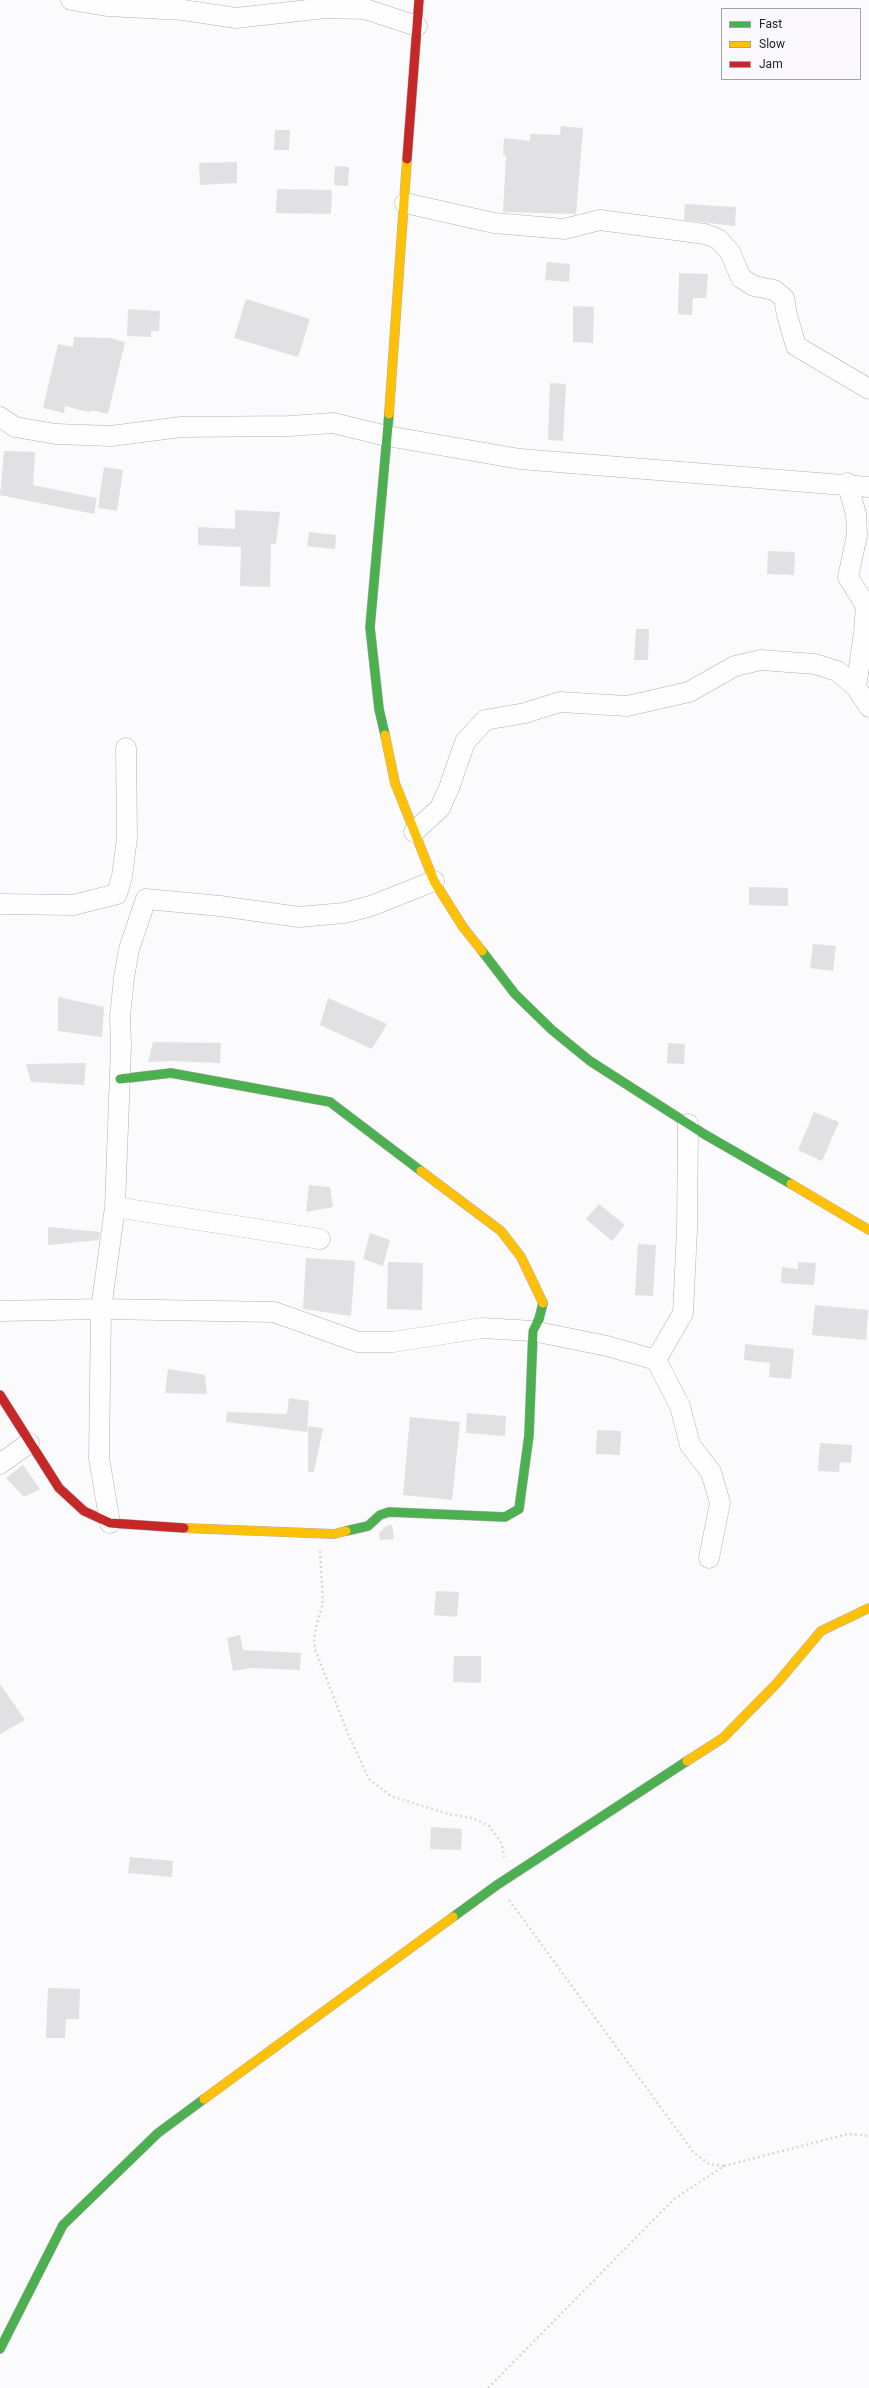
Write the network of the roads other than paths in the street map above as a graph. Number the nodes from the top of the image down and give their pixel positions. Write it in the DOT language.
graph roads {
  1 [pos="71,0"];
  2 [pos="419,0"];
  3 [pos="120,3"];
  4 [pos="417,26"];
  5 [pos="405,203"];
  6 [pos="869,389"];
  7 [pos="0,417"];
  8 [pos="387,436"];
  9 [pos="847,483"];
  10 [pos="869,487"];
  11 [pos="856,687"];
  12 [pos="869,707"];
  13 [pos="126,748"];
  14 [pos="414,832"];
  15 [pos="434,881"];
  16 [pos="117,894"];
  17 [pos="146,899"];
  18 [pos="0,904"];
  19 [pos="120,1079"];
  20 [pos="688,1124"];
  21 [pos="115,1207"];
  22 [pos="869,1230"];
  23 [pos="320,1239"];
  24 [pos="101,1309"];
  25 [pos="0,1311"];
  26 [pos="533,1331"];
  27 [pos="656,1360"];
  28 [pos="0,1394"];
  29 [pos="29,1443"];
  30 [pos="0,1464"];
  31 [pos="110,1523"];
  32 [pos="709,1558"];
  33 [pos="869,1608"];
  34 [pos="0,2349"];
  1 -- 3 [label="street"];
  2 -- 4 [label="street"];
  3 -- 4 [label="street"];
  4 -- 5 [label="street"];
  5 -- 6 [label="street"];
  5 -- 8 [label="street"];
  7 -- 8 [label="street"];
  8 -- 9 [label="street"];
  8 -- 14 [label="street"];
  9 -- 10 [label="street"];
  9 -- 11 [label="street"];
  11 -- 12 [label="street"];
  11 -- 14 [label="street"];
  13 -- 16 [label="street"];
  14 -- 15 [label="street"];
  15 -- 17 [label="street"];
  15 -- 20 [label="street"];
  16 -- 17 [label="street"];
  16 -- 18 [label="street"];
  17 -- 19 [label="street"];
  19 -- 21 [label="street"];
  19 -- 26 [label="street"];
  20 -- 22 [label="street"];
  20 -- 27 [label="street"];
  21 -- 23 [label="street"];
  21 -- 24 [label="street"];
  24 -- 25 [label="street"];
  24 -- 26 [label="street"];
  24 -- 31 [label="street"];
  26 -- 27 [label="street"];
  26 -- 31 [label="street"];
  27 -- 32 [label="street"];
  28 -- 29 [label="street"];
  29 -- 30 [label="street"];
  29 -- 31 [label="street"];
  33 -- 34 [label="street"];
}
